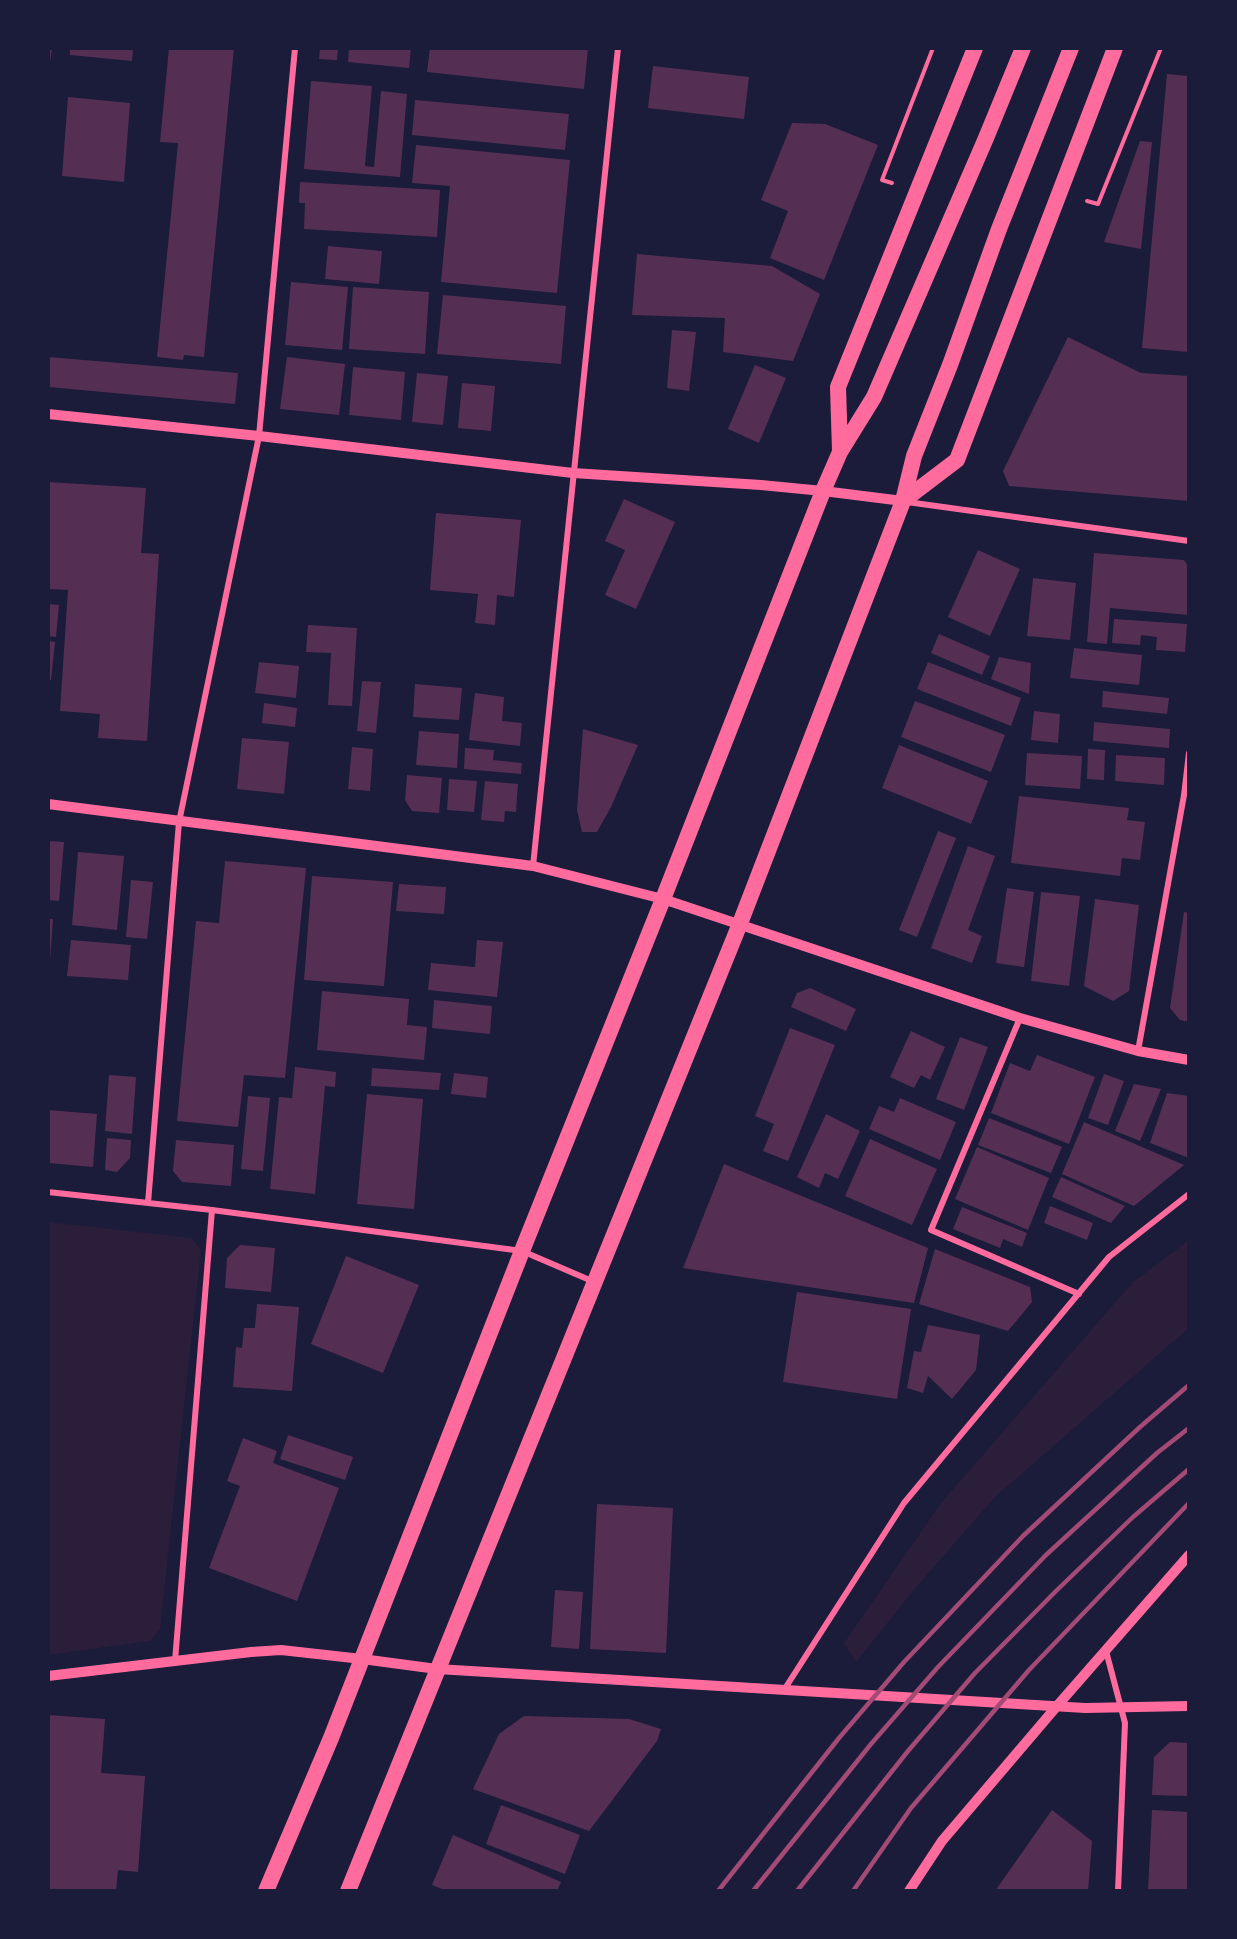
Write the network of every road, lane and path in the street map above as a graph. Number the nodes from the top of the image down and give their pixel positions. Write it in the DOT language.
graph roads {
  1 [pos="295,48"];
  2 [pos="618,48"];
  3 [pos="975,48"];
  4 [pos="1023,48"];
  5 [pos="1071,48"];
  6 [pos="1115,48"];
  7 [pos="1161,48"];
  8 [pos="1080,199"];
  9 [pos="48,414"];
  10 [pos="260,436"];
  11 [pos="840,452"];
  12 [pos="573,473"];
  13 [pos="823,491"];
  14 [pos="903,501"];
  15 [pos="1189,541"];
  16 [pos="1189,753"];
  17 [pos="1187,795"];
  18 [pos="48,804"];
  19 [pos="179,822"];
  20 [pos="533,866"];
  21 [pos="663,899"];
  22 [pos="739,926"];
  23 [pos="1020,1018"];
  24 [pos="1138,1051"];
  25 [pos="1189,1060"];
  26 [pos="48,1192"];
  27 [pos="1189,1194"];
  28 [pos="148,1203"];
  29 [pos="212,1210"];
  30 [pos="522,1251"];
  31 [pos="595,1282"];
  32 [pos="1079,1294"];
  33 [pos="1189,1555"];
  34 [pos="1105,1650"];
  35 [pos="362,1659"];
  36 [pos="175,1661"];
  37 [pos="437,1670"];
  38 [pos="48,1676"];
  39 [pos="783,1690"];
  40 [pos="1057,1706"];
  41 [pos="1189,1706"];
  42 [pos="1121,1707"];
  43 [pos="267,1891"];
  44 [pos="348,1891"];
  45 [pos="909,1891"];
  46 [pos="1118,1891"];
  1 -- 10 [label="street"];
  2 -- 12 [label="street"];
  3 -- 11 [label="highway"];
  4 -- 11 [label="highway"];
  5 -- 14 [label="highway"];
  6 -- 14 [label="highway"];
  7 -- 8 [label="path"];
  9 -- 10 [label="street"];
  10 -- 12 [label="street"];
  10 -- 19 [label="street"];
  11 -- 13 [label="highway"];
  12 -- 13 [label="street"];
  12 -- 20 [label="street"];
  13 -- 14 [label="street"];
  13 -- 21 [label="highway"];
  14 -- 15 [label="street"];
  14 -- 22 [label="highway"];
  16 -- 17 [label="street"];
  17 -- 24 [label="street"];
  18 -- 19 [label="street"];
  19 -- 20 [label="street"];
  19 -- 28 [label="street"];
  20 -- 21 [label="street"];
  21 -- 22 [label="street"];
  21 -- 30 [label="highway"];
  22 -- 23 [label="street"];
  22 -- 31 [label="highway"];
  23 -- 24 [label="street"];
  23 -- 32 [label="street"];
  24 -- 25 [label="street"];
  26 -- 28 [label="street"];
  27 -- 32 [label="street"];
  28 -- 29 [label="street"];
  29 -- 30 [label="street"];
  29 -- 36 [label="street"];
  30 -- 31 [label="street"];
  30 -- 35 [label="highway"];
  31 -- 37 [label="highway"];
  32 -- 39 [label="street"];
  33 -- 34 [label="street"];
  34 -- 40 [label="street"];
  34 -- 42 [label="street"];
  35 -- 36 [label="street"];
  35 -- 37 [label="street"];
  35 -- 43 [label="highway"];
  36 -- 38 [label="street"];
  37 -- 39 [label="street"];
  37 -- 44 [label="highway"];
  39 -- 40 [label="street"];
  40 -- 42 [label="street"];
  40 -- 45 [label="street"];
  41 -- 42 [label="street"];
  42 -- 46 [label="street"];
}
